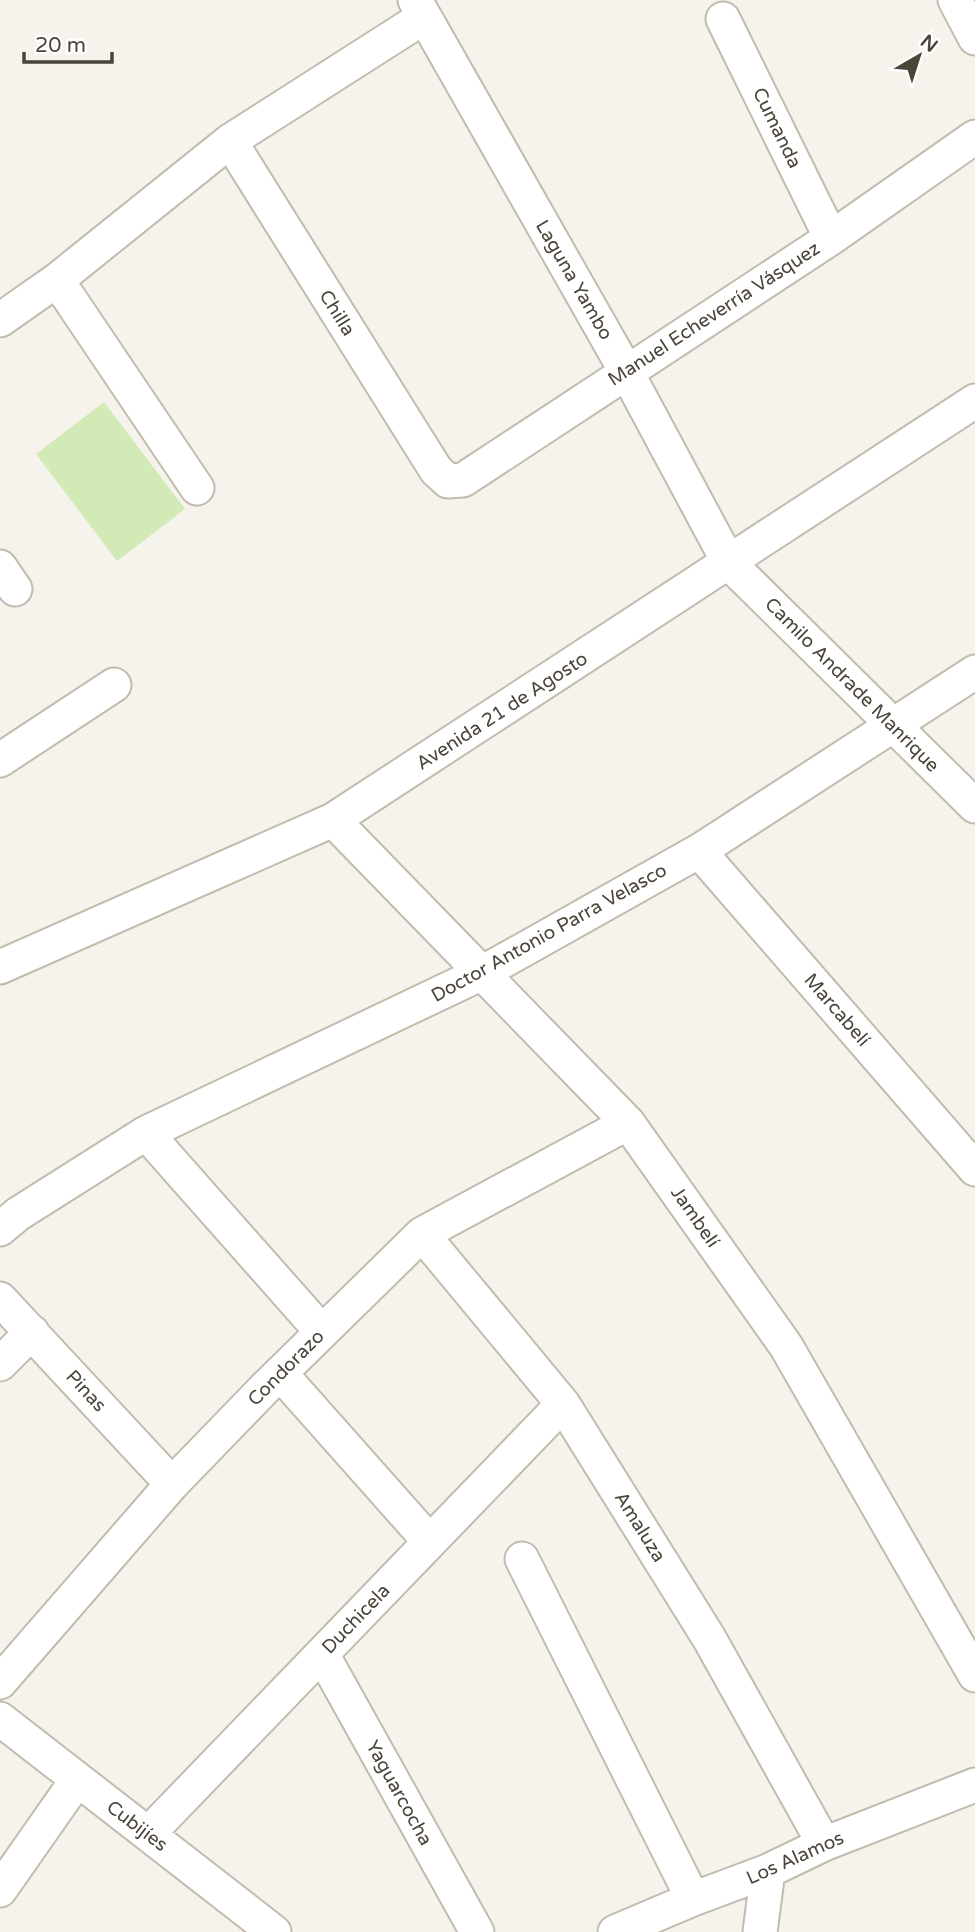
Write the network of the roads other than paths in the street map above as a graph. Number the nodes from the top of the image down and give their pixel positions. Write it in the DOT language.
graph roads {
  1 [pos="955,0"];
  2 [pos="419,8"];
  3 [pos="723,19"];
  4 [pos="975,38"];
  5 [pos="975,137"];
  6 [pos="230,141"];
  7 [pos="831,238"];
  8 [pos="57,280"];
  9 [pos="0,320"];
  10 [pos="626,371"];
  11 [pos="975,401"];
  12 [pos="448,481"];
  13 [pos="197,488"];
  14 [pos="729,563"];
  15 [pos="975,672"];
  16 [pos="114,685"];
  17 [pos="892,724"];
  18 [pos="0,761"];
  19 [pos="975,806"];
  20 [pos="333,820"];
  21 [pos="699,851"];
  22 [pos="0,967"];
  23 [pos="482,974"];
  24 [pos="628,1123"];
  25 [pos="146,1133"];
  26 [pos="975,1169"];
  27 [pos="0,1229"];
  28 [pos="422,1234"];
  29 [pos="0,1299"];
  30 [pos="32,1332"];
  31 [pos="323,1332"];
  32 [pos="0,1364"];
  33 [pos="280,1373"];
  34 [pos="563,1404"];
  35 [pos="172,1485"];
  36 [pos="430,1542"];
  37 [pos="522,1559"];
  38 [pos="321,1654"];
  39 [pos="975,1675"];
  40 [pos="0,1682"];
  41 [pos="0,1719"];
  42 [pos="77,1780"];
  43 [pos="973,1795"];
  44 [pos="148,1834"];
  45 [pos="824,1844"];
  46 [pos="768,1871"];
  47 [pos="0,1891"];
  48 [pos="693,1899"];
  49 [pos="239,1921"];
  50 [pos="274,1932"];
  51 [pos="477,1932"];
  52 [pos="615,1932"];
  53 [pos="760,1932"];
  1 -- 4 [label="street"];
  2 -- 6 [label="street"];
  2 -- 10 [label="street, Laguna Yambo"];
  3 -- 7 [label="street, Cumanda"];
  5 -- 7 [label="street, Manuel Echeverría Vásquez"];
  6 -- 8 [label="street"];
  6 -- 12 [label="street, Chilla"];
  7 -- 10 [label="street, Manuel Echeverría Vásquez"];
  8 -- 9 [label="street"];
  8 -- 13 [label="street"];
  10 -- 12 [label="street, Manuel Echeverría Vásquez"];
  10 -- 14 [label="street, Laguna Yambo"];
  11 -- 14 [label="street, Avenida 21 de Agosto"];
  14 -- 17 [label="street, Camilo Andrade Manrique"];
  14 -- 20 [label="street, Avenida 21 de Agosto"];
  15 -- 17 [label="street, Doctor Antonio Parra Velasco"];
  16 -- 18 [label="street"];
  17 -- 19 [label="street, Camilo Andrade Manrique"];
  17 -- 21 [label="street, Doctor Antonio Parra Velasco"];
  20 -- 22 [label="street, Avenida 21 de Agosto"];
  20 -- 23 [label="street, Jambelí"];
  21 -- 23 [label="street, Doctor Antonio Parra Velasco"];
  21 -- 26 [label="street, Marcabelí"];
  23 -- 24 [label="street, Jambelí"];
  23 -- 25 [label="street, Doctor Antonio Parra Velasco"];
  24 -- 28 [label="street, Condorazo"];
  24 -- 39 [label="street, Jambelí"];
  25 -- 27 [label="street, Doctor Antonio Parra Velasco"];
  25 -- 31 [label="street"];
  28 -- 31 [label="street, Condorazo"];
  28 -- 34 [label="street, Amaluza"];
  29 -- 30 [label="street, Pinas"];
  30 -- 32 [label="street"];
  30 -- 35 [label="street, Pinas"];
  31 -- 33 [label="street, Condorazo"];
  33 -- 35 [label="street, Condorazo"];
  33 -- 36 [label="street"];
  34 -- 36 [label="street, Duchicela"];
  34 -- 45 [label="street, Amaluza"];
  35 -- 40 [label="street, Condorazo"];
  36 -- 38 [label="street, Duchicela"];
  37 -- 48 [label="street"];
  38 -- 44 [label="street, Duchicela"];
  38 -- 51 [label="street, Yaguarcocha"];
  41 -- 42 [label="street, Cubijíes"];
  42 -- 44 [label="street, Cubijíes"];
  42 -- 47 [label="street"];
  43 -- 45 [label="street, Los Alamos"];
  44 -- 49 [label="street, Cubijíes"];
  45 -- 46 [label="street, Los Alamos"];
  46 -- 48 [label="street, Los Alamos"];
  46 -- 53 [label="street"];
  48 -- 52 [label="street, Los Alamos"];
  49 -- 50 [label="street, Cubijíes"];
}
